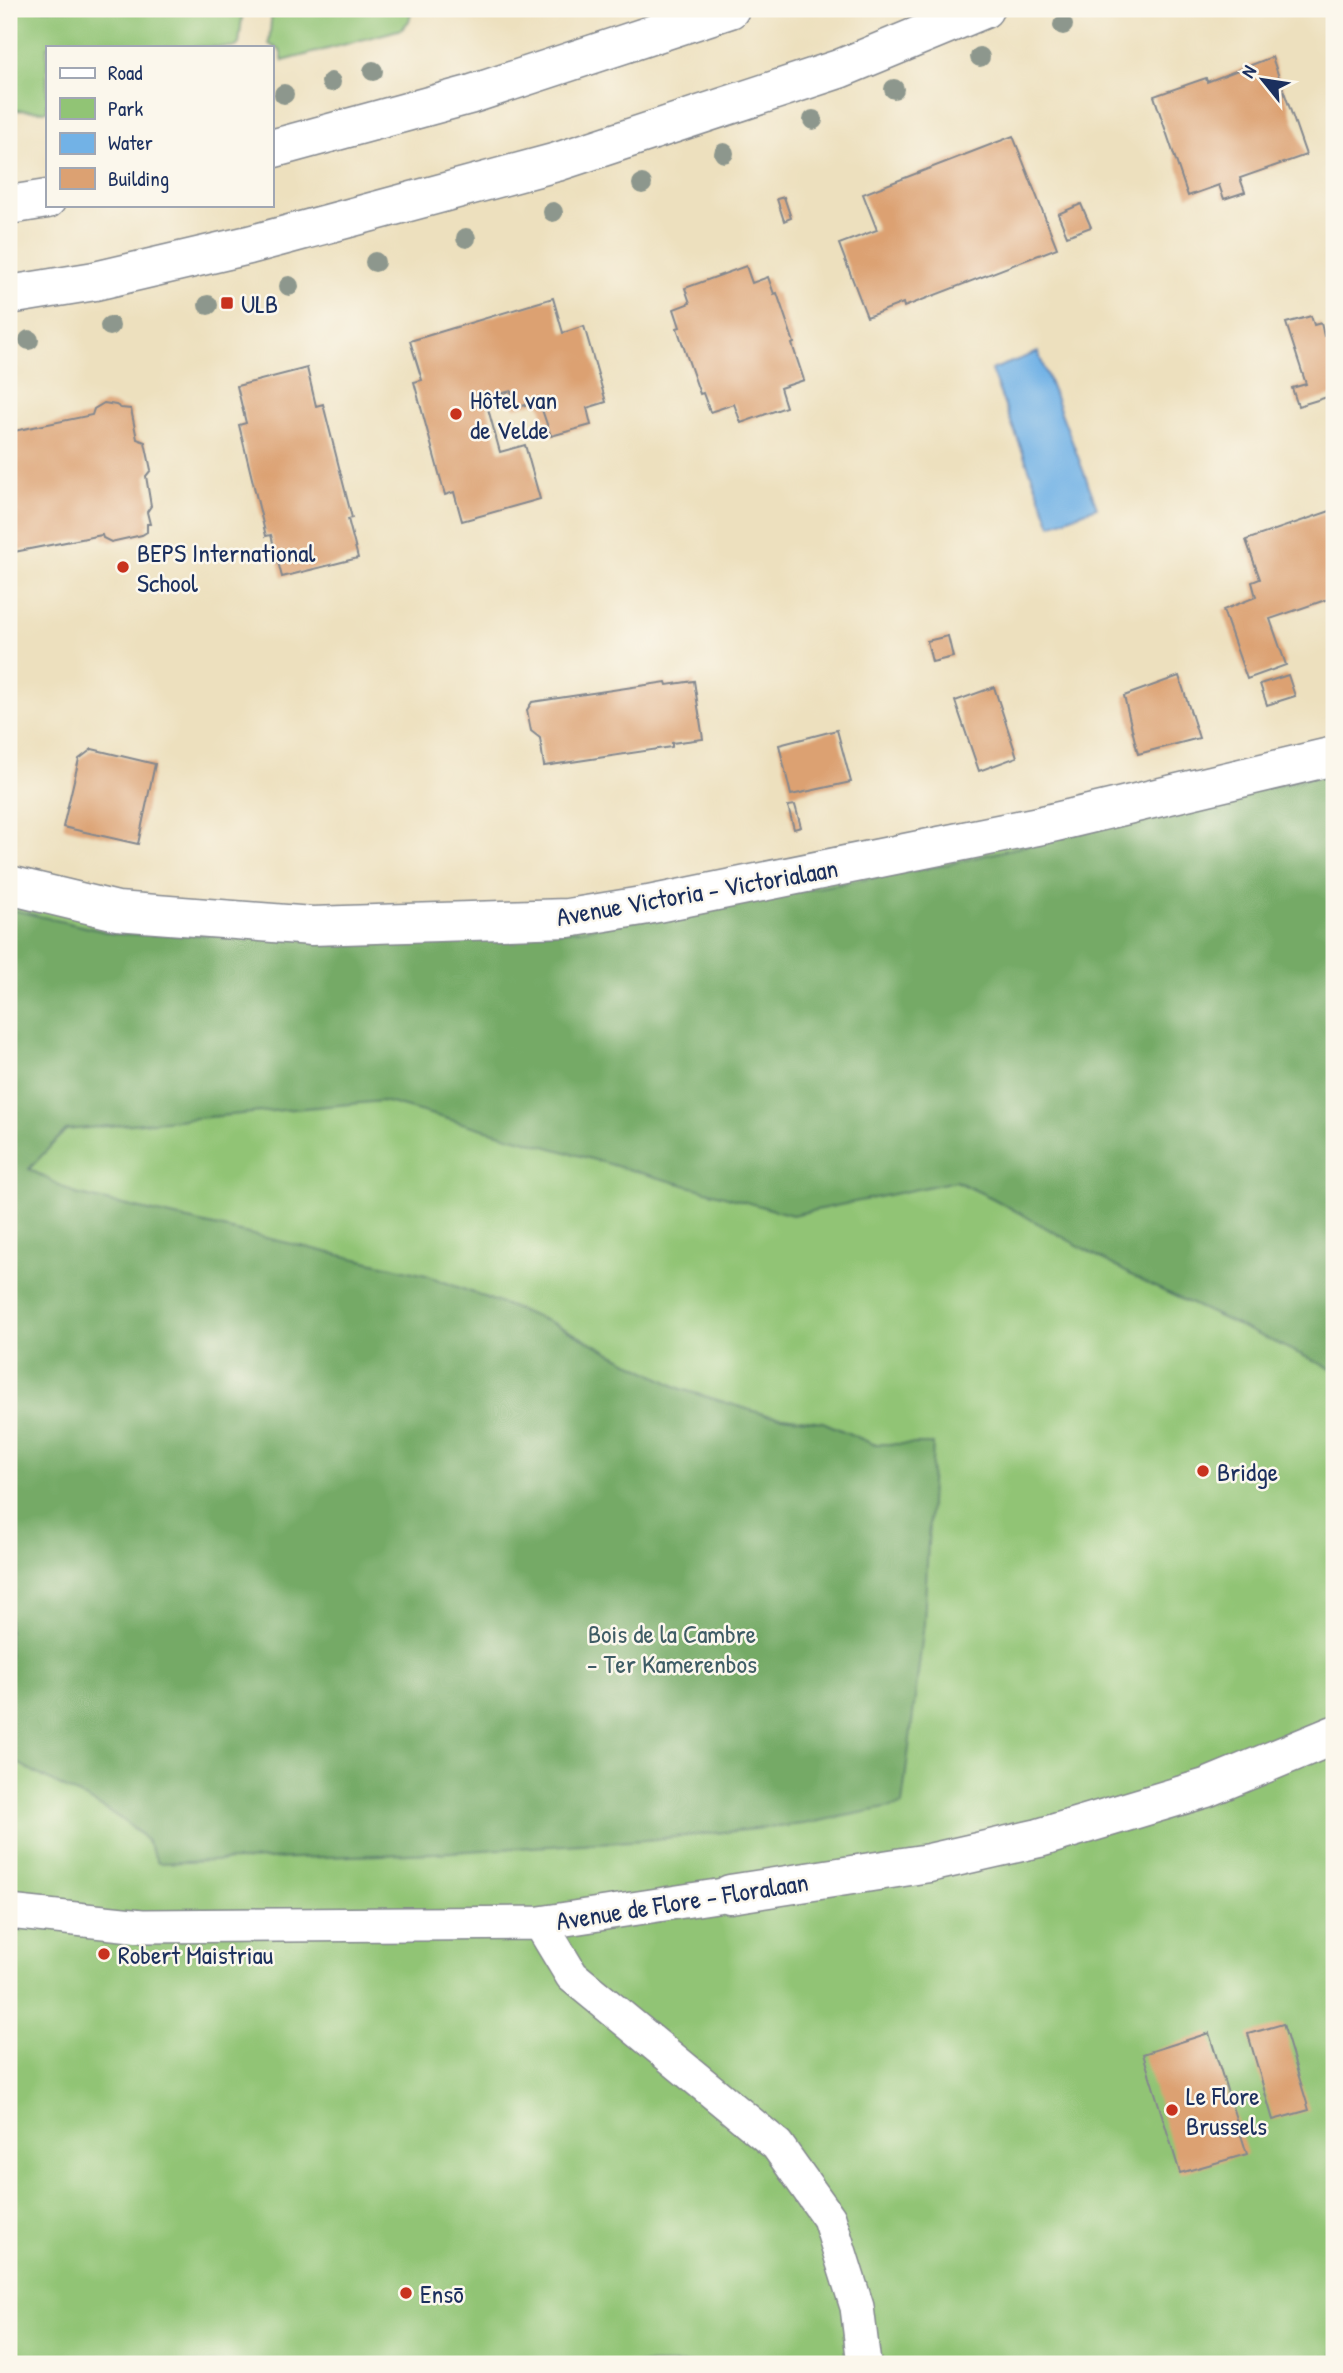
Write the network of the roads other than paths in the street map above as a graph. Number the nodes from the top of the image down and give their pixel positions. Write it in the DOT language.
graph roads {
  1 [pos="730,9"];
  2 [pos="984,9"];
  3 [pos="273,148"];
  4 [pos="46,199"];
  5 [pos="9,205"];
  6 [pos="9,295"];
  7 [pos="1334,756"];
  8 [pos="9,885"];
  9 [pos="1334,1735"];
  10 [pos="730,1894"];
  11 [pos="9,1912"];
  12 [pos="540,1923"];
  13 [pos="864,2364"];
  1 -- 3 [label="street"];
  2 -- 6 [label="street"];
  4 -- 5 [label="street"];
  7 -- 8 [label="street, Avenue Victoria - Victorialaan"];
  9 -- 10 [label="street, Avenue de Flore - Floralaan"];
  10 -- 12 [label="street, Avenue de Flore - Floralaan"];
  11 -- 12 [label="street, Avenue de Flore - Floralaan"];
  12 -- 13 [label="street"];
}
